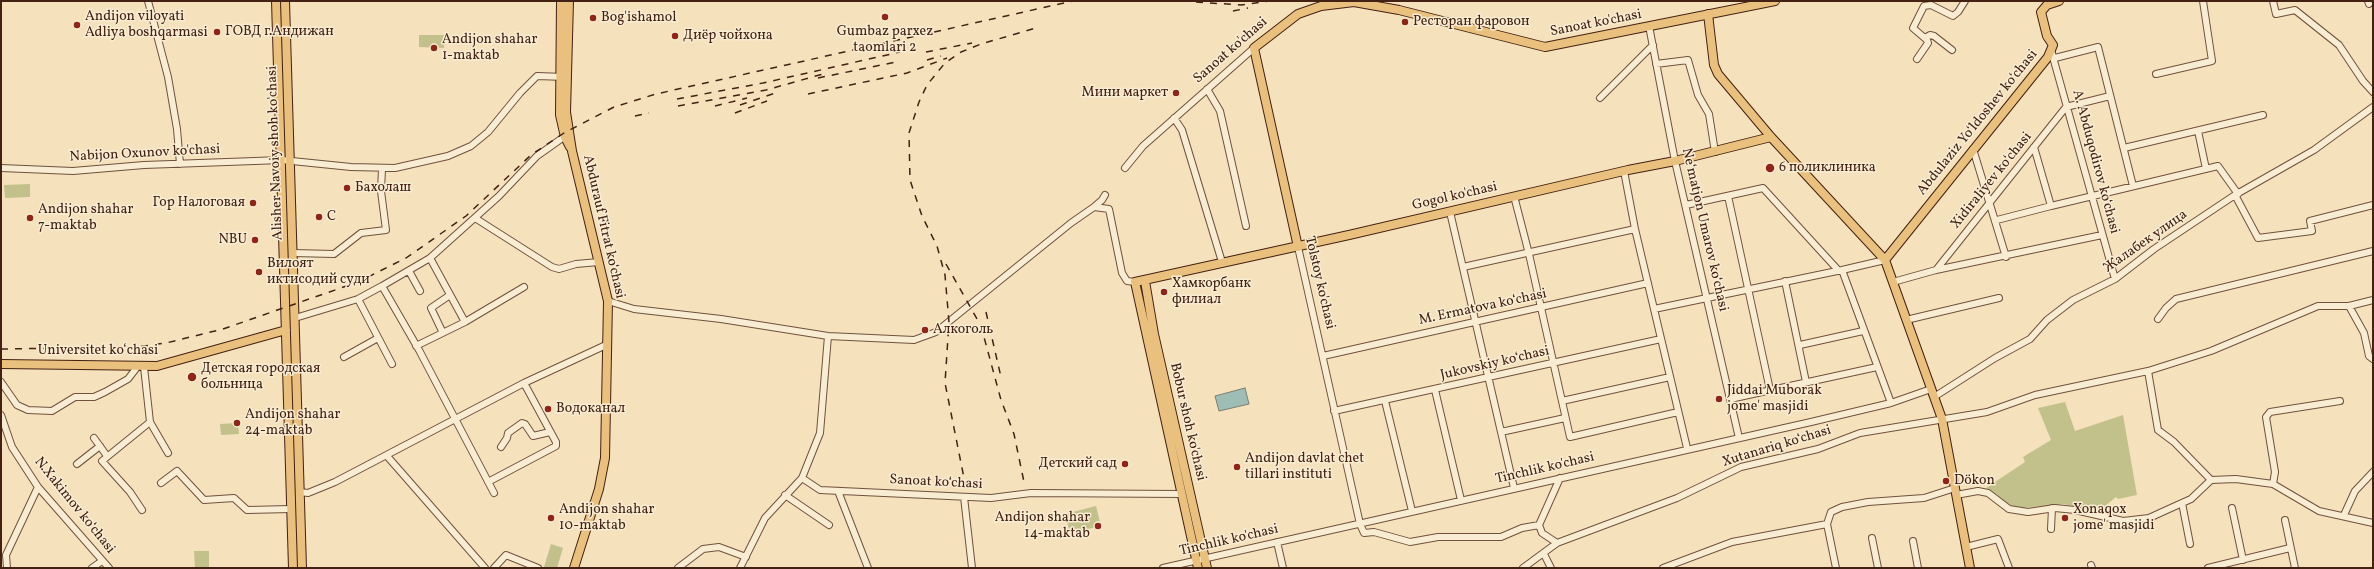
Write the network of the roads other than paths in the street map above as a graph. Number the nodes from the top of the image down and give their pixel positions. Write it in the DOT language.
graph roads {
  1 [pos="148,1"];
  2 [pos="276,1"];
  3 [pos="285,1"];
  4 [pos="561,1"];
  5 [pos="569,1"];
  6 [pos="1775,1"];
  7 [pos="1965,1"];
  8 [pos="2059,1"];
  9 [pos="2203,1"];
  10 [pos="2273,1"];
  11 [pos="1708,14"];
  12 [pos="1649,26"];
  13 [pos="1925,38"];
  14 [pos="1653,45"];
  15 [pos="1254,48"];
  16 [pos="1952,50"];
  17 [pos="2053,54"];
  18 [pos="1917,60"];
  19 [pos="1656,64"];
  20 [pos="2156,74"];
  21 [pos="563,76"];
  22 [pos="1207,89"];
  23 [pos="2373,92"];
  24 [pos="2110,96"];
  25 [pos="1600,98"];
  26 [pos="2066,107"];
  27 [pos="2373,107"];
  28 [pos="2264,115"];
  29 [pos="1174,118"];
  30 [pos="2198,131"];
  31 [pos="1771,137"];
  32 [pos="561,139"];
  33 [pos="2034,147"];
  34 [pos="2124,148"];
  35 [pos="1973,149"];
  36 [pos="1715,152"];
  37 [pos="286,160"];
  38 [pos="1675,161"];
  39 [pos="180,164"];
  40 [pos="1,168"];
  41 [pos="382,168"];
  42 [pos="1125,168"];
  43 [pos="2206,169"];
  44 [pos="1624,171"];
  45 [pos="2133,186"];
  46 [pos="1104,195"];
  47 [pos="2237,195"];
  48 [pos="1514,196"];
  49 [pos="1728,196"];
  50 [pos="2093,197"];
  51 [pos="1991,202"];
  52 [pos="2373,205"];
  53 [pos="1686,206"];
  54 [pos="2051,206"];
  55 [pos="1094,207"];
  56 [pos="1450,212"];
  57 [pos="475,218"];
  58 [pos="1997,220"];
  59 [pos="1246,226"];
  60 [pos="1635,229"];
  61 [pos="2102,235"];
  62 [pos="1298,247"];
  63 [pos="2373,251"];
  64 [pos="293,253"];
  65 [pos="1530,254"];
  66 [pos="2006,256"];
  67 [pos="430,258"];
  68 [pos="1884,260"];
  69 [pos="599,262"];
  70 [pos="1222,262"];
  71 [pos="1463,267"];
  72 [pos="1840,270"];
  73 [pos="1936,270"];
  74 [pos="409,271"];
  75 [pos="2115,279"];
  76 [pos="1145,281"];
  77 [pos="1785,281"];
  78 [pos="1135,282"];
  79 [pos="1893,282"];
  80 [pos="1648,283"];
  81 [pos="382,286"];
  82 [pos="524,287"];
  83 [pos="1748,289"];
  84 [pos="420,291"];
  85 [pos="450,295"];
  86 [pos="1708,298"];
  87 [pos="1999,298"];
  88 [pos="358,299"];
  89 [pos="2373,300"];
  90 [pos="608,301"];
  91 [pos="2349,306"];
  92 [pos="1542,308"];
  93 [pos="1654,308"];
  94 [pos="295,318"];
  95 [pos="2158,319"];
  96 [pos="1906,320"];
  97 [pos="1476,321"];
  98 [pos="465,322"];
  99 [pos="286,330"];
  100 [pos="442,331"];
  101 [pos="1863,331"];
  102 [pos="1150,335"];
  103 [pos="828,336"];
  104 [pos="378,338"];
  105 [pos="1661,339"];
  106 [pos="606,345"];
  107 [pos="1800,345"];
  108 [pos="416,346"];
  109 [pos="1323,356"];
  110 [pos="344,357"];
  111 [pos="1155,358"];
  112 [pos="2373,360"];
  113 [pos="1553,363"];
  114 [pos="1,364"];
  115 [pos="392,364"];
  116 [pos="141,366"];
  117 [pos="1877,367"];
  118 [pos="2148,371"];
  119 [pos="1670,377"];
  120 [pos="1488,378"];
  121 [pos="1,382"];
  122 [pos="1806,382"];
  123 [pos="524,383"];
  124 [pos="1435,390"];
  125 [pos="1770,390"];
  126 [pos="1932,393"];
  127 [pos="1730,399"];
  128 [pos="2340,400"];
  129 [pos="1385,401"];
  130 [pos="1562,401"];
  131 [pos="1891,403"];
  132 [pos="1334,411"];
  133 [pos="1678,412"];
  134 [pos="1,416"];
  135 [pos="455,418"];
  136 [pos="1565,418"];
  137 [pos="1942,419"];
  138 [pos="150,422"];
  139 [pos="550,432"];
  140 [pos="1501,432"];
  141 [pos="289,434"];
  142 [pos="298,434"];
  143 [pos="94,438"];
  144 [pos="1738,438"];
  145 [pos="100,446"];
  146 [pos="501,447"];
  147 [pos="1687,448"];
  148 [pos="168,453"];
  149 [pos="107,456"];
  150 [pos="387,456"];
  151 [pos="78,464"];
  152 [pos="2373,472"];
  153 [pos="802,478"];
  154 [pos="1560,478"];
  155 [pos="2211,480"];
  156 [pos="488,482"];
  157 [pos="161,483"];
  158 [pos="2273,484"];
  159 [pos="38,487"];
  160 [pos="1514,488"];
  161 [pos="838,491"];
  162 [pos="290,492"];
  163 [pos="300,492"];
  164 [pos="1956,492"];
  165 [pos="494,493"];
  166 [pos="785,494"];
  167 [pos="1182,494"];
  168 [pos="964,497"];
  169 [pos="1461,500"];
  170 [pos="2182,503"];
  171 [pos="2052,508"];
  172 [pos="2232,508"];
  173 [pos="291,509"];
  174 [pos="142,510"];
  175 [pos="1412,511"];
  176 [pos="2344,515"];
  177 [pos="2285,520"];
  178 [pos="2373,523"];
  179 [pos="1360,524"];
  180 [pos="1827,524"];
  181 [pos="829,525"];
  182 [pos="1539,525"];
  183 [pos="2051,529"];
  184 [pos="1872,538"];
  185 [pos="1913,541"];
  186 [pos="1277,542"];
  187 [pos="1557,543"];
  188 [pos="2190,544"];
  189 [pos="1966,547"];
  190 [pos="2290,548"];
  191 [pos="1544,554"];
  192 [pos="746,557"];
  193 [pos="1205,558"];
  194 [pos="2243,560"];
  195 [pos="102,561"];
  196 [pos="1197,564"];
  197 [pos="7,568"];
  198 [pos="92,568"];
  199 [pos="109,568"];
  200 [pos="293,568"];
  201 [pos="302,568"];
  202 [pos="485,568"];
  203 [pos="494,568"];
  204 [pos="538,568"];
  205 [pos="574,568"];
  206 [pos="678,568"];
  207 [pos="740,568"];
  208 [pos="868,568"];
  209 [pos="972,568"];
  210 [pos="1163,568"];
  211 [pos="1207,568"];
  212 [pos="1283,568"];
  213 [pos="1523,568"];
  214 [pos="1551,568"];
  215 [pos="1663,568"];
  216 [pos="1834,568"];
  217 [pos="1878,568"];
  218 [pos="1918,568"];
  219 [pos="1970,568"];
  220 [pos="2009,568"];
  221 [pos="2208,568"];
  222 [pos="2295,568"];
  1 -- 39 [label="street"];
  2 -- 37 [label="main road, Alisher Navoiy shoh ko'chasi"];
  3 -- 37 [label="main road, Alisher Navoiy shoh ko'chasi"];
  4 -- 21 [label="main road, Abdurauf Fitrat koʻchasi"];
  5 -- 21 [label="main road, Abdurauf Fitrat koʻchasi"];
  6 -- 11 [label="main road, Sanoat ko'chasi"];
  7 -- 13 [label="street"];
  8 -- 17 [label="main road, Abdulaziz Yoʻldoshev koʻchasi"];
  9 -- 20 [label="street"];
  10 -- 23 [label="street"];
  11 -- 12 [label="main road, Sanoat ko'chasi"];
  11 -- 31 [label="main road"];
  12 -- 14 [label="street, Neʻmatjon Umarov koʻchasi"];
  12 -- 15 [label="main road, Sanoat ko'chasi"];
  13 -- 16 [label="street"];
  13 -- 18 [label="street"];
  14 -- 19 [label="street, Neʻmatjon Umarov koʻchasi"];
  14 -- 25 [label="street"];
  15 -- 22 [label="street, Sanoat ko'chasi"];
  15 -- 62 [label="main road, Tolstoy ko'chasi"];
  17 -- 24 [label="street"];
  17 -- 26 [label="street, A. Abduqodirov koʻchasi"];
  17 -- 35 [label="main road, Abdulaziz Yoʻldoshev koʻchasi"];
  19 -- 36 [label="street"];
  19 -- 38 [label="street, Neʻmatjon Umarov koʻchasi"];
  21 -- 41 [label="street, Nabijon Oxunov ko'chasi"];
  21 -- 69 [label="main road, Abdurauf Fitrat koʻchasi"];
  22 -- 29 [label="street, Sanoat ko'chasi"];
  22 -- 59 [label="street"];
  24 -- 26 [label="street"];
  24 -- 34 [label="street"];
  26 -- 33 [label="street, Xidiraliyev koʻchasi"];
  26 -- 50 [label="street, A. Abduqodirov koʻchasi"];
  27 -- 47 [label="street, Жалабек улица"];
  28 -- 30 [label="street"];
  29 -- 42 [label="street, Sanoat ko'chasi"];
  29 -- 70 [label="street"];
  30 -- 34 [label="street"];
  30 -- 43 [label="street"];
  31 -- 36 [label="main road, Gogol ko'chasi"];
  31 -- 68 [label="main road"];
  32 -- 57 [label="street"];
  33 -- 51 [label="street, Xidiraliyev koʻchasi"];
  33 -- 54 [label="street"];
  34 -- 45 [label="street"];
  35 -- 51 [label="street"];
  35 -- 68 [label="main road, Abdulaziz Yoʻldoshev koʻchasi"];
  36 -- 38 [label="main road, Gogol ko'chasi"];
  37 -- 39 [label="street, Nabijon Oxunov ko'chasi"];
  37 -- 41 [label="street, Nabijon Oxunov ko'chasi"];
  37 -- 64 [label="main road, Alisher Navoiy shoh ko'chasi"];
  37 -- 99 [label="main road, Alisher Navoiy shoh ko'chasi"];
  38 -- 44 [label="main road, Gogol ko'chasi"];
  38 -- 53 [label="street, Neʻmatjon Umarov koʻchasi"];
  39 -- 40 [label="street, Nabijon Oxunov ko'chasi"];
  41 -- 64 [label="street"];
  43 -- 45 [label="street"];
  43 -- 47 [label="street"];
  44 -- 48 [label="main road, Gogol ko'chasi"];
  44 -- 60 [label="street"];
  45 -- 50 [label="street"];
  46 -- 55 [label="street"];
  47 -- 52 [label="street"];
  47 -- 75 [label="street, Жалабек улица"];
  48 -- 56 [label="main road, Gogol ko'chasi"];
  48 -- 65 [label="street"];
  49 -- 53 [label="street"];
  49 -- 72 [label="street"];
  49 -- 83 [label="street"];
  50 -- 54 [label="street"];
  50 -- 61 [label="street, A. Abduqodirov koʻchasi"];
  51 -- 58 [label="street"];
  51 -- 73 [label="street, Xidiraliyev koʻchasi"];
  53 -- 86 [label="street, Neʻmatjon Umarov koʻchasi"];
  54 -- 58 [label="street"];
  55 -- 78 [label="street"];
  55 -- 103 [label="street"];
  56 -- 62 [label="main road, Gogol ko'chasi"];
  56 -- 71 [label="street"];
  57 -- 67 [label="street"];
  57 -- 69 [label="street"];
  58 -- 66 [label="street"];
  60 -- 65 [label="street"];
  60 -- 80 [label="street"];
  61 -- 66 [label="street"];
  61 -- 75 [label="street, A. Abduqodirov koʻchasi"];
  62 -- 70 [label="main road, Gogol ko'chasi"];
  62 -- 109 [label="street, Tolstoy ko'chasi"];
  63 -- 95 [label="street"];
  64 -- 94 [label="main road, Alisher Navoiy shoh ko'chasi"];
  65 -- 71 [label="street"];
  65 -- 92 [label="street"];
  66 -- 73 [label="street"];
  67 -- 74 [label="street"];
  67 -- 85 [label="street"];
  68 -- 72 [label="street"];
  68 -- 79 [label="main road"];
  69 -- 90 [label="main road, Abdurauf Fitrat koʻchasi"];
  70 -- 76 [label="main road, Gogol ko'chasi"];
  71 -- 97 [label="street"];
  72 -- 77 [label="street"];
  72 -- 101 [label="street"];
  73 -- 79 [label="street"];
  74 -- 81 [label="street"];
  74 -- 84 [label="street"];
  75 -- 126 [label="street, Жалабек улица"];
  76 -- 78 [label="main road, Gogol ko'chasi"];
  76 -- 102 [label="main road, Bobur shoh ko'chasi"];
  77 -- 83 [label="street"];
  77 -- 107 [label="street"];
  78 -- 102 [label="main road, Bobur shoh ko'chasi"];
  79 -- 96 [label="main road"];
  80 -- 92 [label="street, M. Ermatova koʻchasi"];
  80 -- 93 [label="street"];
  81 -- 88 [label="street"];
  81 -- 108 [label="street"];
  82 -- 98 [label="street"];
  83 -- 86 [label="street"];
  83 -- 125 [label="street"];
  85 -- 98 [label="street"];
  85 -- 100 [label="street"];
  86 -- 93 [label="street"];
  86 -- 127 [label="street, Neʻmatjon Umarov koʻchasi"];
  87 -- 96 [label="street"];
  88 -- 94 [label="street"];
  88 -- 104 [label="street"];
  89 -- 91 [label="street, Xutanariq koʻchasi"];
  90 -- 103 [label="street"];
  90 -- 106 [label="main road, Abdurauf Fitrat koʻchasi"];
  91 -- 112 [label="street"];
  91 -- 118 [label="street, Xutanariq koʻchasi"];
  92 -- 97 [label="street, M. Ermatova koʻchasi"];
  92 -- 113 [label="street"];
  93 -- 105 [label="street"];
  94 -- 142 [label="main road, Alisher Navoiy shoh ko'chasi"];
  96 -- 126 [label="main road"];
  97 -- 109 [label="street, M. Ermatova koʻchasi"];
  97 -- 120 [label="street"];
  98 -- 100 [label="street"];
  99 -- 116 [label="main road, Universitet kо‘chasi"];
  99 -- 141 [label="main road, Alisher Navoiy shoh ko'chasi"];
  100 -- 108 [label="street"];
  101 -- 107 [label="street"];
  101 -- 117 [label="street"];
  102 -- 111 [label="main road, Bobur shoh ko'chasi"];
  103 -- 153 [label="street"];
  104 -- 110 [label="street"];
  104 -- 115 [label="street"];
  105 -- 113 [label="street, Jukovskiy koʻchasi"];
  105 -- 119 [label="street"];
  106 -- 123 [label="street"];
  106 -- 205 [label="main road, Abdurauf Fitrat koʻchasi"];
  107 -- 122 [label="street"];
  108 -- 135 [label="street"];
  109 -- 132 [label="street, Tolstoy ko'chasi"];
  111 -- 167 [label="main road, Bobur shoh ko'chasi"];
  111 -- 193 [label="main road, Bobur shoh ko'chasi"];
  113 -- 120 [label="street, Jukovskiy koʻchasi"];
  113 -- 130 [label="street"];
  114 -- 116 [label="main road, Universitet kо‘chasi"];
  116 -- 121 [label="street"];
  116 -- 138 [label="street"];
  117 -- 122 [label="street"];
  117 -- 131 [label="street"];
  118 -- 137 [label="street, Xutanariq koʻchasi"];
  118 -- 155 [label="street"];
  119 -- 130 [label="street"];
  119 -- 133 [label="street"];
  120 -- 124 [label="street, Jukovskiy koʻchasi"];
  120 -- 140 [label="street"];
  122 -- 125 [label="street"];
  123 -- 135 [label="street"];
  123 -- 139 [label="street"];
  124 -- 129 [label="street, Jukovskiy koʻchasi"];
  124 -- 169 [label="street"];
  125 -- 127 [label="street"];
  126 -- 131 [label="street, Tinchlik ko'chasi"];
  126 -- 137 [label="main road"];
  127 -- 144 [label="street, Neʻmatjon Umarov koʻchasi"];
  128 -- 158 [label="street"];
  129 -- 132 [label="street, Jukovskiy koʻchasi"];
  129 -- 175 [label="street"];
  130 -- 136 [label="street"];
  131 -- 144 [label="street, Tinchlik ko'chasi"];
  132 -- 179 [label="street, Tolstoy ko'chasi"];
  133 -- 136 [label="street"];
  133 -- 147 [label="street"];
  134 -- 159 [label="street, N.Xakimov koʻchasi"];
  135 -- 150 [label="street"];
  135 -- 156 [label="street"];
  136 -- 140 [label="street"];
  137 -- 164 [label="main road"];
  137 -- 187 [label="street, Xutanariq koʻchasi"];
  138 -- 148 [label="street"];
  138 -- 149 [label="street"];
  139 -- 146 [label="street"];
  139 -- 156 [label="street"];
  140 -- 160 [label="street"];
  141 -- 142 [label="main road"];
  141 -- 162 [label="main road, Alisher Navoiy shoh ko'chasi"];
  142 -- 163 [label="main road, Alisher Navoiy shoh ko'chasi"];
  143 -- 145 [label="street"];
  144 -- 147 [label="street, Tinchlik ko'chasi"];
  145 -- 149 [label="street"];
  145 -- 151 [label="street"];
  147 -- 154 [label="street, Tinchlik ko'chasi"];
  149 -- 174 [label="street"];
  150 -- 163 [label="street"];
  150 -- 202 [label="street"];
  152 -- 176 [label="street"];
  153 -- 161 [label="street, Sanoat koʻchasi"];
  153 -- 166 [label="street"];
  154 -- 160 [label="street, Tinchlik ko'chasi"];
  154 -- 182 [label="street"];
  155 -- 158 [label="street"];
  155 -- 170 [label="street"];
  156 -- 165 [label="street"];
  157 -- 173 [label="street"];
  158 -- 176 [label="street"];
  159 -- 195 [label="street, N.Xakimov koʻchasi"];
  159 -- 197 [label="street"];
  160 -- 169 [label="street, Tinchlik ko'chasi"];
  161 -- 168 [label="street, Sanoat koʻchasi"];
  161 -- 208 [label="street"];
  162 -- 163 [label="main road"];
  162 -- 173 [label="main road, Alisher Navoiy shoh ko'chasi"];
  163 -- 201 [label="main road, Alisher Navoiy shoh ko'chasi"];
  164 -- 171 [label="street"];
  164 -- 180 [label="street"];
  164 -- 189 [label="main road"];
  166 -- 181 [label="street"];
  166 -- 192 [label="street"];
  167 -- 168 [label="street, Sanoat koʻchasi"];
  167 -- 196 [label="main road, Bobur shoh ko'chasi"];
  168 -- 209 [label="street"];
  169 -- 175 [label="street, Tinchlik ko'chasi"];
  170 -- 171 [label="street"];
  170 -- 188 [label="street"];
  171 -- 183 [label="street"];
  172 -- 194 [label="street"];
  173 -- 200 [label="main road, Alisher Navoiy shoh ko'chasi"];
  175 -- 179 [label="street, Tinchlik ko'chasi"];
  176 -- 178 [label="street"];
  177 -- 190 [label="street"];
  179 -- 182 [label="street"];
  179 -- 186 [label="street, Tinchlik ko'chasi"];
  180 -- 215 [label="street"];
  180 -- 216 [label="street"];
  182 -- 187 [label="street"];
  184 -- 217 [label="street"];
  185 -- 218 [label="street"];
  186 -- 193 [label="street, Tinchlik ko'chasi"];
  186 -- 212 [label="street"];
  187 -- 191 [label="street, Xutanariq koʻchasi"];
  189 -- 219 [label="main road"];
  189 -- 220 [label="street"];
  190 -- 194 [label="street"];
  190 -- 222 [label="street"];
  191 -- 213 [label="street, Xutanariq koʻchasi"];
  191 -- 214 [label="street"];
  192 -- 206 [label="street"];
  192 -- 207 [label="street"];
  193 -- 196 [label="street, Tinchlik ko'chasi"];
  193 -- 211 [label="main road, Bobur shoh ko'chasi"];
  194 -- 221 [label="street"];
  195 -- 198 [label="street"];
  195 -- 199 [label="street, N.Xakimov koʻchasi"];
  196 -- 210 [label="street, Tinchlik ko'chasi"];
  203 -- 204 [label="street"];
}
